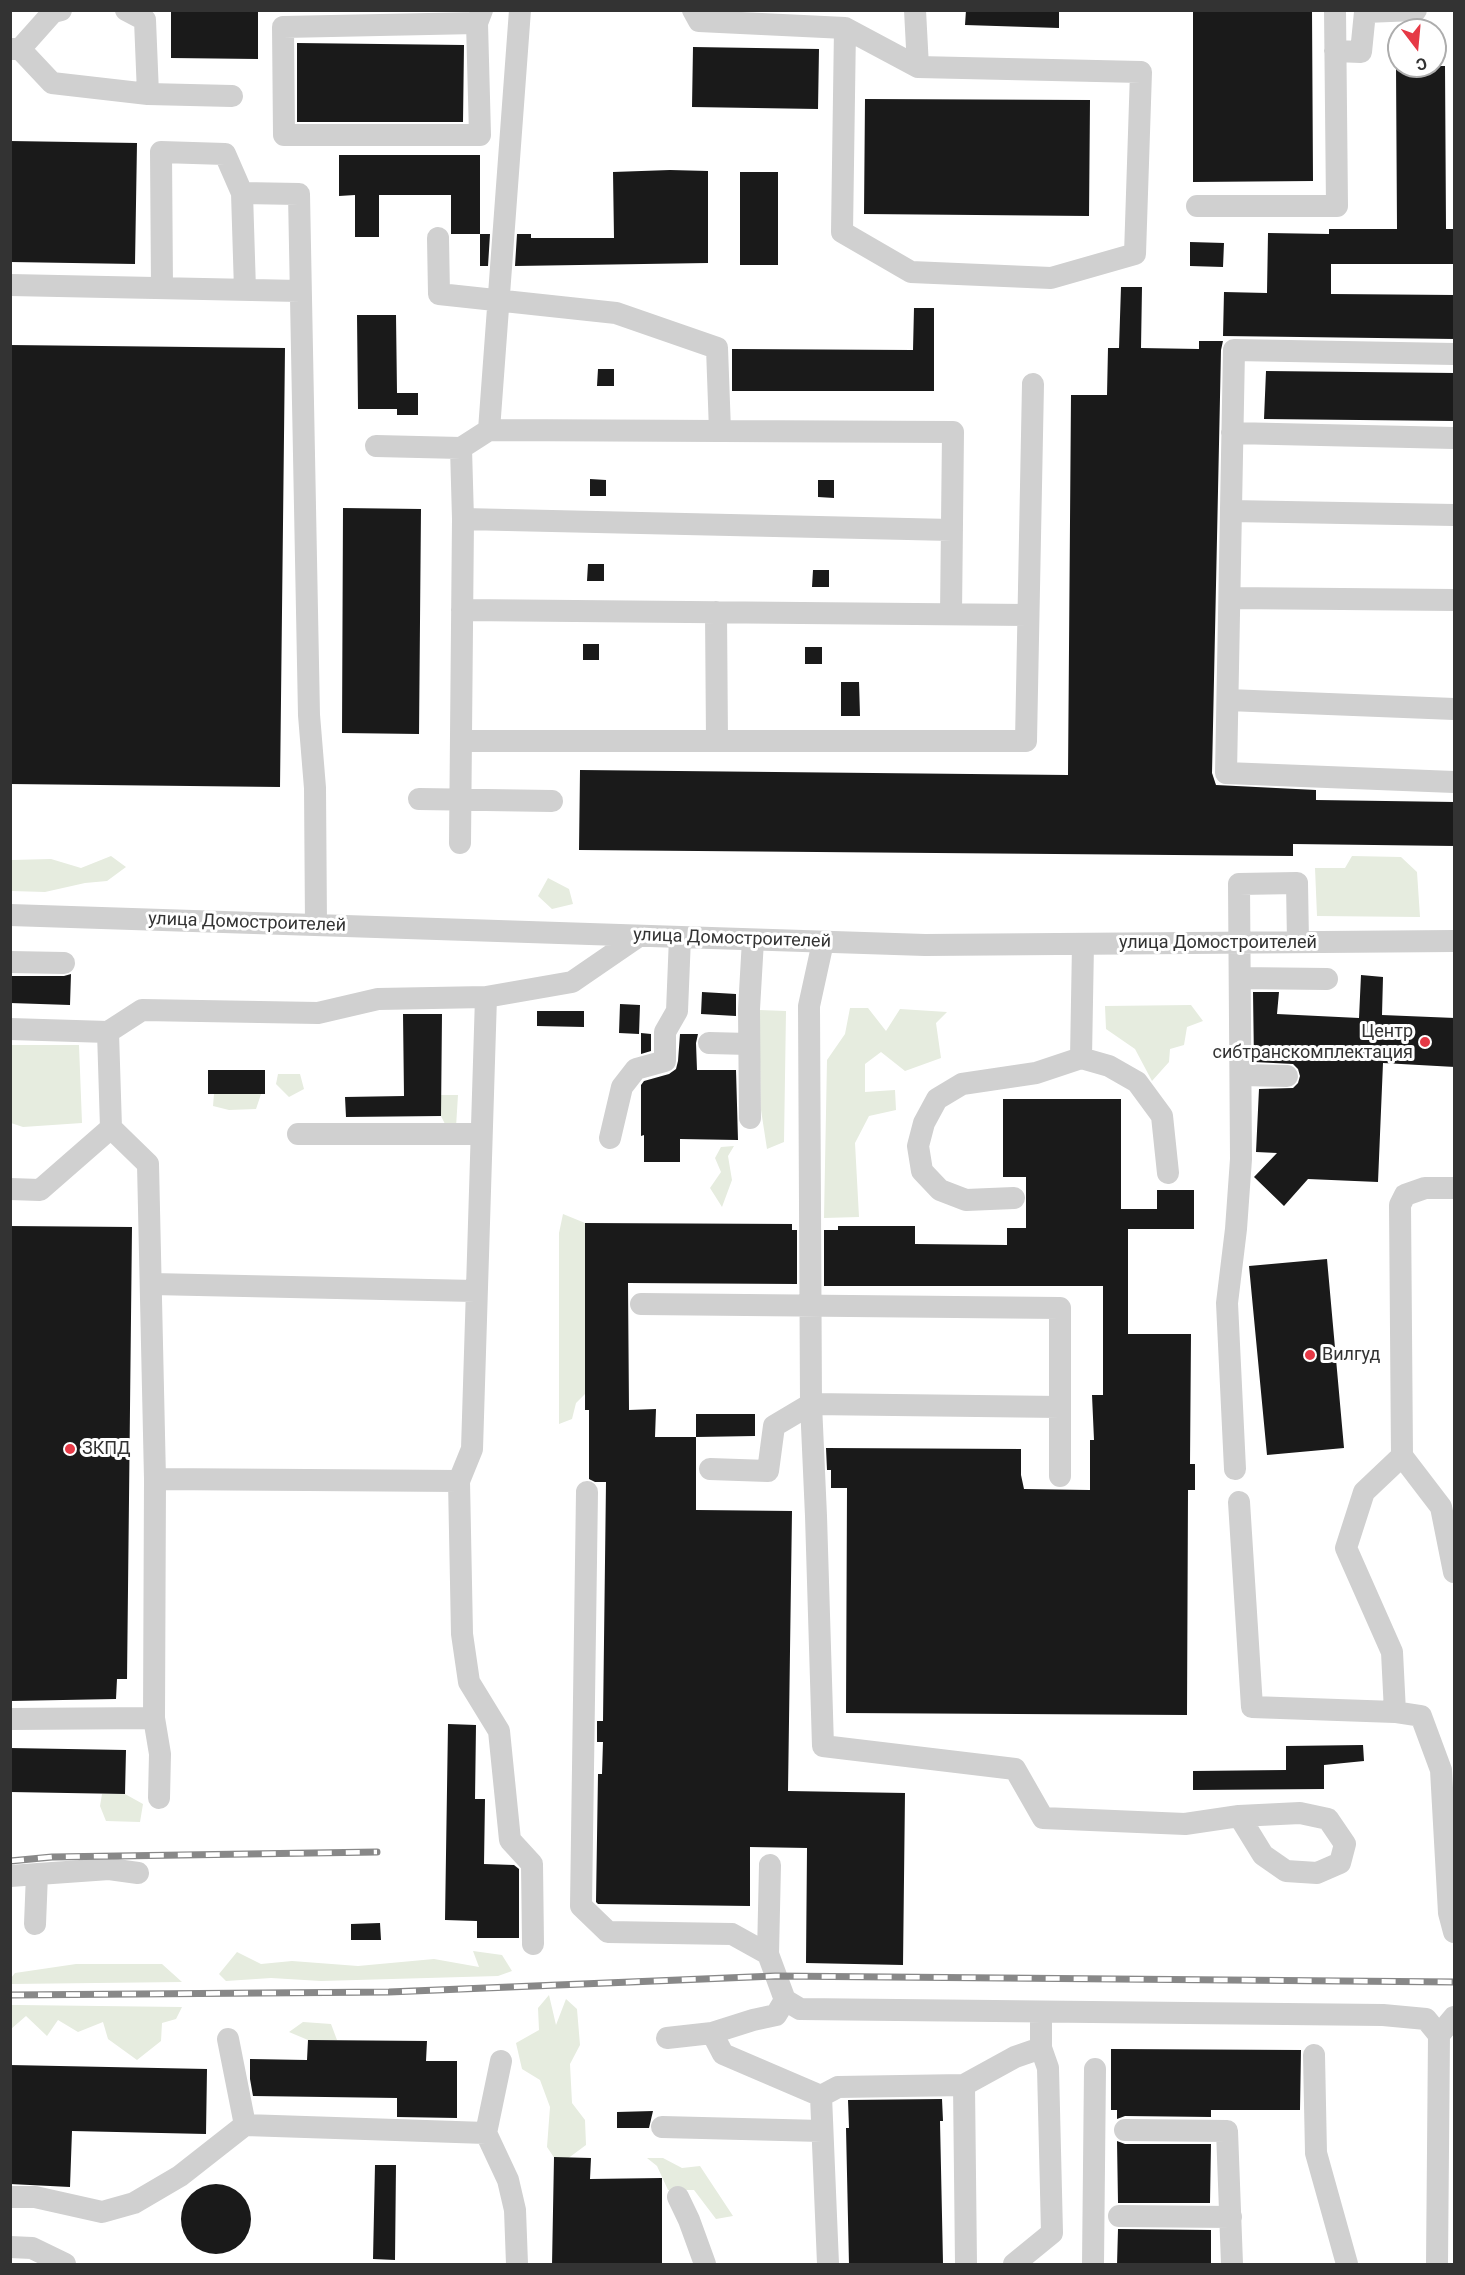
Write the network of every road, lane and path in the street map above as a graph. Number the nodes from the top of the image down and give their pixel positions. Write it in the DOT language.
graph roads {
  1 [pos="61,10"];
  2 [pos="126,10"];
  3 [pos="520,10"];
  4 [pos="693,10"];
  5 [pos="915,10"];
  6 [pos="1335,10"];
  7 [pos="1416,10"];
  8 [pos="480,17"];
  9 [pos="845,28"];
  10 [pos="15,49"];
  11 [pos="1335,51"];
  12 [pos="918,68"];
  13 [pos="148,94"];
  14 [pos="232,96"];
  15 [pos="242,193"];
  16 [pos="1197,206"];
  17 [pos="438,238"];
  18 [pos="10,285"];
  19 [pos="162,288"];
  20 [pos="245,290"];
  21 [pos="300,291"];
  22 [pos="498,302"];
  23 [pos="1455,354"];
  24 [pos="1033,384"];
  25 [pos="489,430"];
  26 [pos="720,431"];
  27 [pos="1232,433"];
  28 [pos="1455,438"];
  29 [pos="376,446"];
  30 [pos="461,448"];
  31 [pos="1231,511"];
  32 [pos="1455,515"];
  33 [pos="463,519"];
  34 [pos="952,530"];
  35 [pos="1230,598"];
  36 [pos="1455,600"];
  37 [pos="462,610"];
  38 [pos="716,612"];
  39 [pos="951,614"];
  40 [pos="1028,615"];
  41 [pos="1228,700"];
  42 [pos="1455,709"];
  43 [pos="461,741"];
  44 [pos="717,741"];
  45 [pos="1455,782"];
  46 [pos="418,799"];
  47 [pos="460,800"];
  48 [pos="552,801"];
  49 [pos="460,843"];
  50 [pos="10,915"];
  51 [pos="316,925"];
  52 [pos="639,936"];
  53 [pos="680,937"];
  54 [pos="753,940"];
  55 [pos="1455,941"];
  56 [pos="823,942"];
  57 [pos="1298,942"];
  58 [pos="1239,943"];
  59 [pos="1083,944"];
  60 [pos="10,962"];
  61 [pos="64,963"];
  62 [pos="1240,978"];
  63 [pos="1327,979"];
  64 [pos="486,997"];
  65 [pos="10,1029"];
  66 [pos="108,1032"];
  67 [pos="709,1043"];
  68 [pos="749,1044"];
  69 [pos="1081,1058"];
  70 [pos="1241,1075"];
  71 [pos="1287,1076"];
  72 [pos="750,1118"];
  73 [pos="111,1128"];
  74 [pos="298,1134"];
  75 [pos="481,1134"];
  76 [pos="610,1138"];
  77 [pos="1168,1173"];
  78 [pos="1455,1188"];
  79 [pos="10,1190"];
  80 [pos="1014,1198"];
  81 [pos="152,1284"];
  82 [pos="475,1291"];
  83 [pos="641,1304"];
  84 [pos="810,1305"];
  85 [pos="811,1404"];
  86 [pos="1060,1407"];
  87 [pos="1402,1456"];
  88 [pos="710,1469"];
  89 [pos="1235,1469"];
  90 [pos="1060,1476"];
  91 [pos="155,1479"];
  92 [pos="459,1481"];
  93 [pos="587,1492"];
  94 [pos="1239,1502"];
  95 [pos="1455,1572"];
  96 [pos="1395,1712"];
  97 [pos="154,1718"];
  98 [pos="10,1719"];
  99 [pos="159,1798"];
  100 [pos="1239,1816"];
  101 [pos="770,1865"];
  102 [pos="138,1873"];
  103 [pos="37,1874"];
  104 [pos="10,1876"];
  105 [pos="35,1924"];
  106 [pos="1455,1932"];
  107 [pos="533,1944"];
  108 [pos="768,1954"];
  109 [pos="785,2000"];
  110 [pos="1041,2013"];
  111 [pos="1455,2017"];
  112 [pos="712,2033"];
  113 [pos="1439,2035"];
  114 [pos="667,2038"];
  115 [pos="228,2039"];
  116 [pos="1041,2048"];
  117 [pos="1314,2055"];
  118 [pos="501,2061"];
  119 [pos="1095,2069"];
  120 [pos="964,2085"];
  121 [pos="821,2096"];
  122 [pos="245,2125"];
  123 [pos="662,2127"];
  124 [pos="1125,2130"];
  125 [pos="822,2131"];
  126 [pos="486,2133"];
  127 [pos="10,2197"];
  128 [pos="678,2197"];
  129 [pos="1119,2216"];
  130 [pos="1231,2217"];
  131 [pos="1446,2234"];
  132 [pos="10,2247"];
  133 [pos="64,2265"];
  134 [pos="517,2265"];
  135 [pos="705,2265"];
  136 [pos="828,2265"];
  137 [pos="966,2265"];
  138 [pos="1014,2265"];
  139 [pos="1093,2265"];
  140 [pos="1232,2265"];
  141 [pos="1347,2265"];
  142 [pos="1437,2265"];
  1 -- 10 [label="street"];
  2 -- 13 [label="street"];
  3 -- 22 [label="street"];
  4 -- 9 [label="street"];
  5 -- 12 [label="street"];
  6 -- 11 [label="street"];
  7 -- 11 [label="street"];
  8 -- 8 [label="street"];
  9 -- 12 [label="street"];
  9 -- 12 [label="street"];
  10 -- 13 [label="street"];
  11 -- 16 [label="street"];
  13 -- 14 [label="street"];
  15 -- 19 [label="street"];
  15 -- 20 [label="street"];
  15 -- 21 [label="street"];
  17 -- 22 [label="street"];
  18 -- 19 [label="street"];
  19 -- 20 [label="street"];
  20 -- 21 [label="street"];
  21 -- 51 [label="street"];
  22 -- 25 [label="street"];
  22 -- 26 [label="street"];
  23 -- 27 [label="street"];
  24 -- 40 [label="street"];
  25 -- 26 [label="street"];
  25 -- 30 [label="street"];
  26 -- 34 [label="street"];
  27 -- 28 [label="street"];
  27 -- 31 [label="street"];
  29 -- 30 [label="street"];
  30 -- 33 [label="street"];
  31 -- 32 [label="street"];
  31 -- 35 [label="street"];
  33 -- 34 [label="street"];
  33 -- 37 [label="street"];
  34 -- 39 [label="street"];
  35 -- 36 [label="street"];
  35 -- 41 [label="street"];
  37 -- 38 [label="street"];
  37 -- 43 [label="street"];
  38 -- 39 [label="street"];
  38 -- 44 [label="street"];
  39 -- 40 [label="street"];
  40 -- 44 [label="street"];
  41 -- 42 [label="street"];
  41 -- 45 [label="street"];
  43 -- 44 [label="street"];
  43 -- 47 [label="street"];
  46 -- 47 [label="street"];
  47 -- 48 [label="street"];
  47 -- 49 [label="street"];
  50 -- 51 [label="street, улица Домостроителей"];
  51 -- 52 [label="street, улица Домостроителей"];
  52 -- 53 [label="street, улица Домостроителей"];
  52 -- 64 [label="street"];
  53 -- 54 [label="street, улица Домостроителей"];
  53 -- 76 [label="street"];
  54 -- 56 [label="street, улица Домостроителей"];
  54 -- 68 [label="street"];
  55 -- 57 [label="street, улица Домостроителей"];
  56 -- 59 [label="street, улица Домостроителей"];
  56 -- 84 [label="street"];
  57 -- 58 [label="street, улица Домостроителей"];
  57 -- 58 [label="street"];
  58 -- 59 [label="street, улица Домостроителей"];
  58 -- 62 [label="street"];
  59 -- 69 [label="street"];
  60 -- 61 [label="street"];
  62 -- 63 [label="street"];
  62 -- 70 [label="street"];
  64 -- 66 [label="street"];
  64 -- 75 [label="street"];
  65 -- 66 [label="street"];
  66 -- 73 [label="street"];
  67 -- 68 [label="street"];
  68 -- 72 [label="street"];
  69 -- 77 [label="street"];
  69 -- 80 [label="street"];
  70 -- 71 [label="street"];
  70 -- 89 [label="street"];
  73 -- 79 [label="street"];
  73 -- 81 [label="street"];
  74 -- 75 [label="street"];
  75 -- 82 [label="street"];
  78 -- 87 [label="street"];
  81 -- 82 [label="street"];
  81 -- 91 [label="street"];
  82 -- 92 [label="street"];
  83 -- 84 [label="street"];
  84 -- 85 [label="street"];
  84 -- 86 [label="street"];
  85 -- 86 [label="street"];
  85 -- 88 [label="street"];
  85 -- 100 [label="street"];
  86 -- 90 [label="street"];
  87 -- 95 [label="street"];
  87 -- 96 [label="street"];
  91 -- 92 [label="street"];
  91 -- 97 [label="street"];
  92 -- 107 [label="street"];
  93 -- 108 [label="street"];
  94 -- 96 [label="street"];
  96 -- 106 [label="street"];
  97 -- 98 [label="street"];
  97 -- 99 [label="street"];
  101 -- 108 [label="street"];
  102 -- 103 [label="street"];
  103 -- 104 [label="street"];
  103 -- 105 [label="street"];
  108 -- 109 [label="street"];
  109 -- 110 [label="street"];
  109 -- 112 [label="street"];
  110 -- 113 [label="street"];
  110 -- 116 [label="street"];
  111 -- 113 [label="street"];
  112 -- 114 [label="street"];
  112 -- 121 [label="street"];
  113 -- 131 [label="street"];
  115 -- 122 [label="street"];
  116 -- 120 [label="street"];
  116 -- 138 [label="street"];
  117 -- 141 [label="street"];
  118 -- 126 [label="street"];
  119 -- 139 [label="street"];
  120 -- 121 [label="street"];
  120 -- 137 [label="street"];
  121 -- 125 [label="street"];
  122 -- 126 [label="street"];
  122 -- 127 [label="street"];
  123 -- 125 [label="street"];
  124 -- 130 [label="street"];
  125 -- 136 [label="street"];
  126 -- 134 [label="street"];
  128 -- 135 [label="street"];
  129 -- 130 [label="street"];
  130 -- 140 [label="street"];
  131 -- 142 [label="street"];
  132 -- 133 [label="street"];
}
